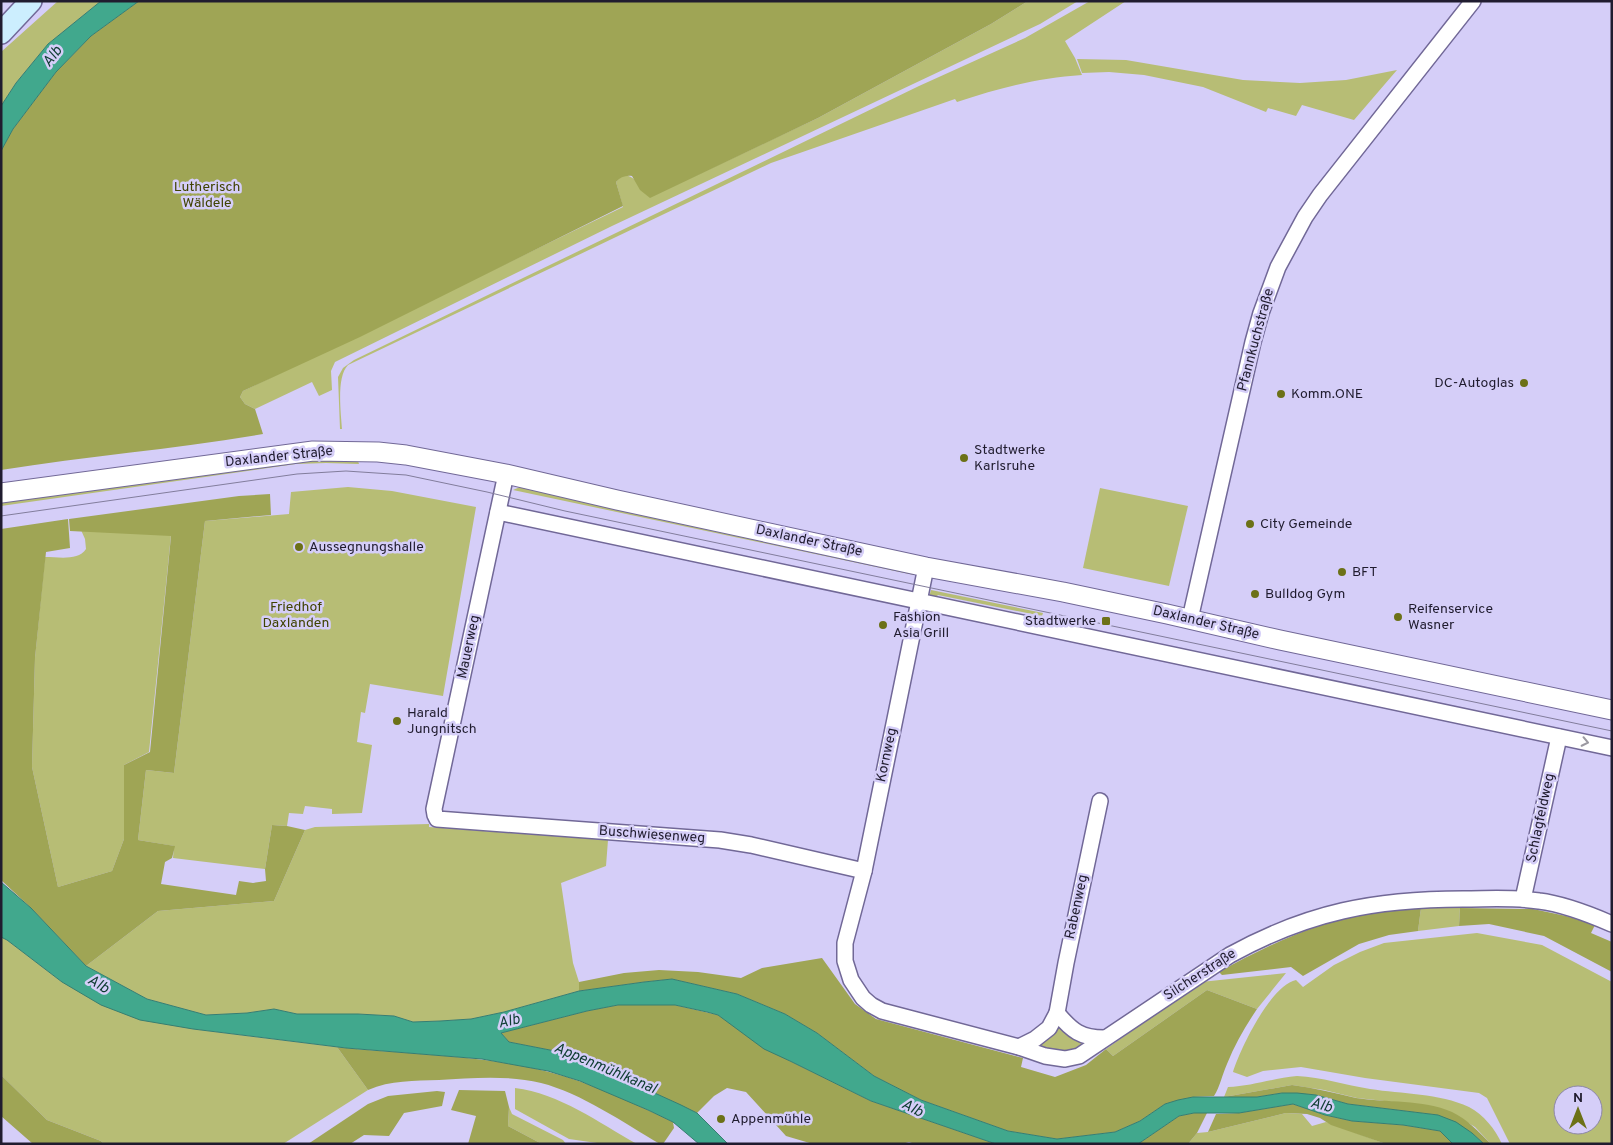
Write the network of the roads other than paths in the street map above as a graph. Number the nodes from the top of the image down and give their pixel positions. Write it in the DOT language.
graph roads {
  1 [pos="30,1"];
  2 [pos="1472,1"];
  3 [pos="1,20"];
  4 [pos="1,32"];
  5 [pos="506,474"];
  6 [pos="1,493"];
  7 [pos="498,512"];
  8 [pos="926,567"];
  9 [pos="918,601"];
  10 [pos="1190,619"];
  11 [pos="1612,710"];
  12 [pos="1559,737"];
  13 [pos="1612,748"];
  14 [pos="1100,800"];
  15 [pos="438,819"];
  16 [pos="864,871"];
  17 [pos="1523,899"];
  18 [pos="1612,924"];
  19 [pos="845,943"];
  20 [pos="1058,1013"];
  21 [pos="1104,1038"];
  22 [pos="1019,1047"];
  1 -- 3 [label="main road"];
  1 -- 4 [label="main road"];
  2 -- 10 [label="street, Pfannkuchstraße"];
  5 -- 6 [label="street, Daxlander Straße"];
  5 -- 7 [label="street, Mauerweg"];
  5 -- 8 [label="street, Daxlander Straße"];
  7 -- 9 [label="street"];
  7 -- 15 [label="street, Mauerweg"];
  8 -- 9 [label="street, Kornweg"];
  8 -- 10 [label="street, Daxlander Straße"];
  9 -- 12 [label="street"];
  9 -- 16 [label="street, Kornweg"];
  10 -- 11 [label="street, Daxlander Straße"];
  12 -- 13 [label="street, one-way"];
  12 -- 17 [label="street, Schlagfeldweg"];
  14 -- 20 [label="street, Rabenweg"];
  15 -- 16 [label="street, Buschwiesenweg"];
  16 -- 19 [label="street, Kornweg"];
  17 -- 18 [label="street, Silcherstraße"];
  17 -- 21 [label="street, Silcherstraße"];
  19 -- 22 [label="street, Silcherstraße"];
  20 -- 21 [label="street"];
  20 -- 22 [label="street, Rabenweg"];
  21 -- 22 [label="street, Silcherstraße"];
}
